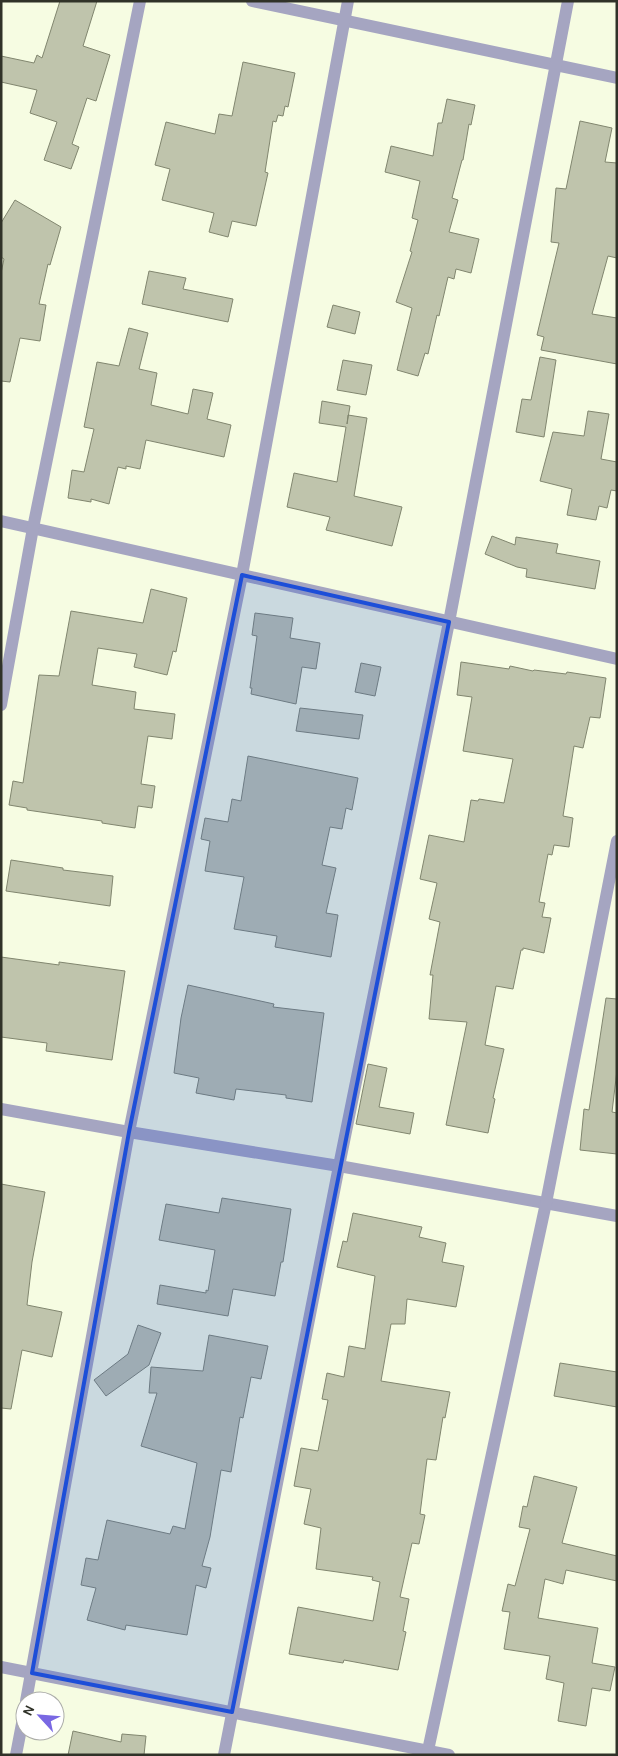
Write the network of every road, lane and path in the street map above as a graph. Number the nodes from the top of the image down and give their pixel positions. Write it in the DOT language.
graph roads {
  1 [pos="140,1"];
  2 [pos="252,1"];
  3 [pos="348,1"];
  4 [pos="568,1"];
  5 [pos="343,20"];
  6 [pos="556,65"];
  7 [pos="617,78"];
  8 [pos="1,521"];
  9 [pos="33,528"];
  10 [pos="242,575"];
  11 [pos="448,622"];
  12 [pos="617,659"];
  13 [pos="1,705"];
  14 [pos="617,841"];
  15 [pos="1,1109"];
  16 [pos="128,1132"];
  17 [pos="339,1166"];
  18 [pos="546,1203"];
  19 [pos="617,1216"];
  20 [pos="1,1666"];
  21 [pos="32,1673"];
  22 [pos="28,1691"];
  23 [pos="232,1712"];
  24 [pos="19,1741"];
  25 [pos="427,1753"];
  26 [pos="16,1755"];
  27 [pos="224,1755"];
  28 [pos="449,1755"];
  1 -- 9 [label="street"];
  2 -- 5 [label="street"];
  3 -- 5 [label="street"];
  4 -- 6 [label="street"];
  5 -- 6 [label="street"];
  5 -- 10 [label="street"];
  6 -- 7 [label="street"];
  6 -- 11 [label="street"];
  8 -- 9 [label="street"];
  9 -- 10 [label="street"];
  9 -- 13 [label="street"];
  10 -- 11 [label="street"];
  10 -- 16 [label="street"];
  11 -- 12 [label="street"];
  11 -- 17 [label="street"];
  14 -- 18 [label="street"];
  15 -- 16 [label="street"];
  16 -- 17 [label="street"];
  16 -- 21 [label="street"];
  17 -- 18 [label="street"];
  17 -- 23 [label="street"];
  18 -- 19 [label="street"];
  18 -- 25 [label="street"];
  20 -- 21 [label="street"];
  21 -- 22 [label="street"];
  21 -- 23 [label="street"];
  23 -- 25 [label="street"];
  23 -- 27 [label="street"];
  24 -- 26 [label="street"];
  25 -- 28 [label="street"];
}
